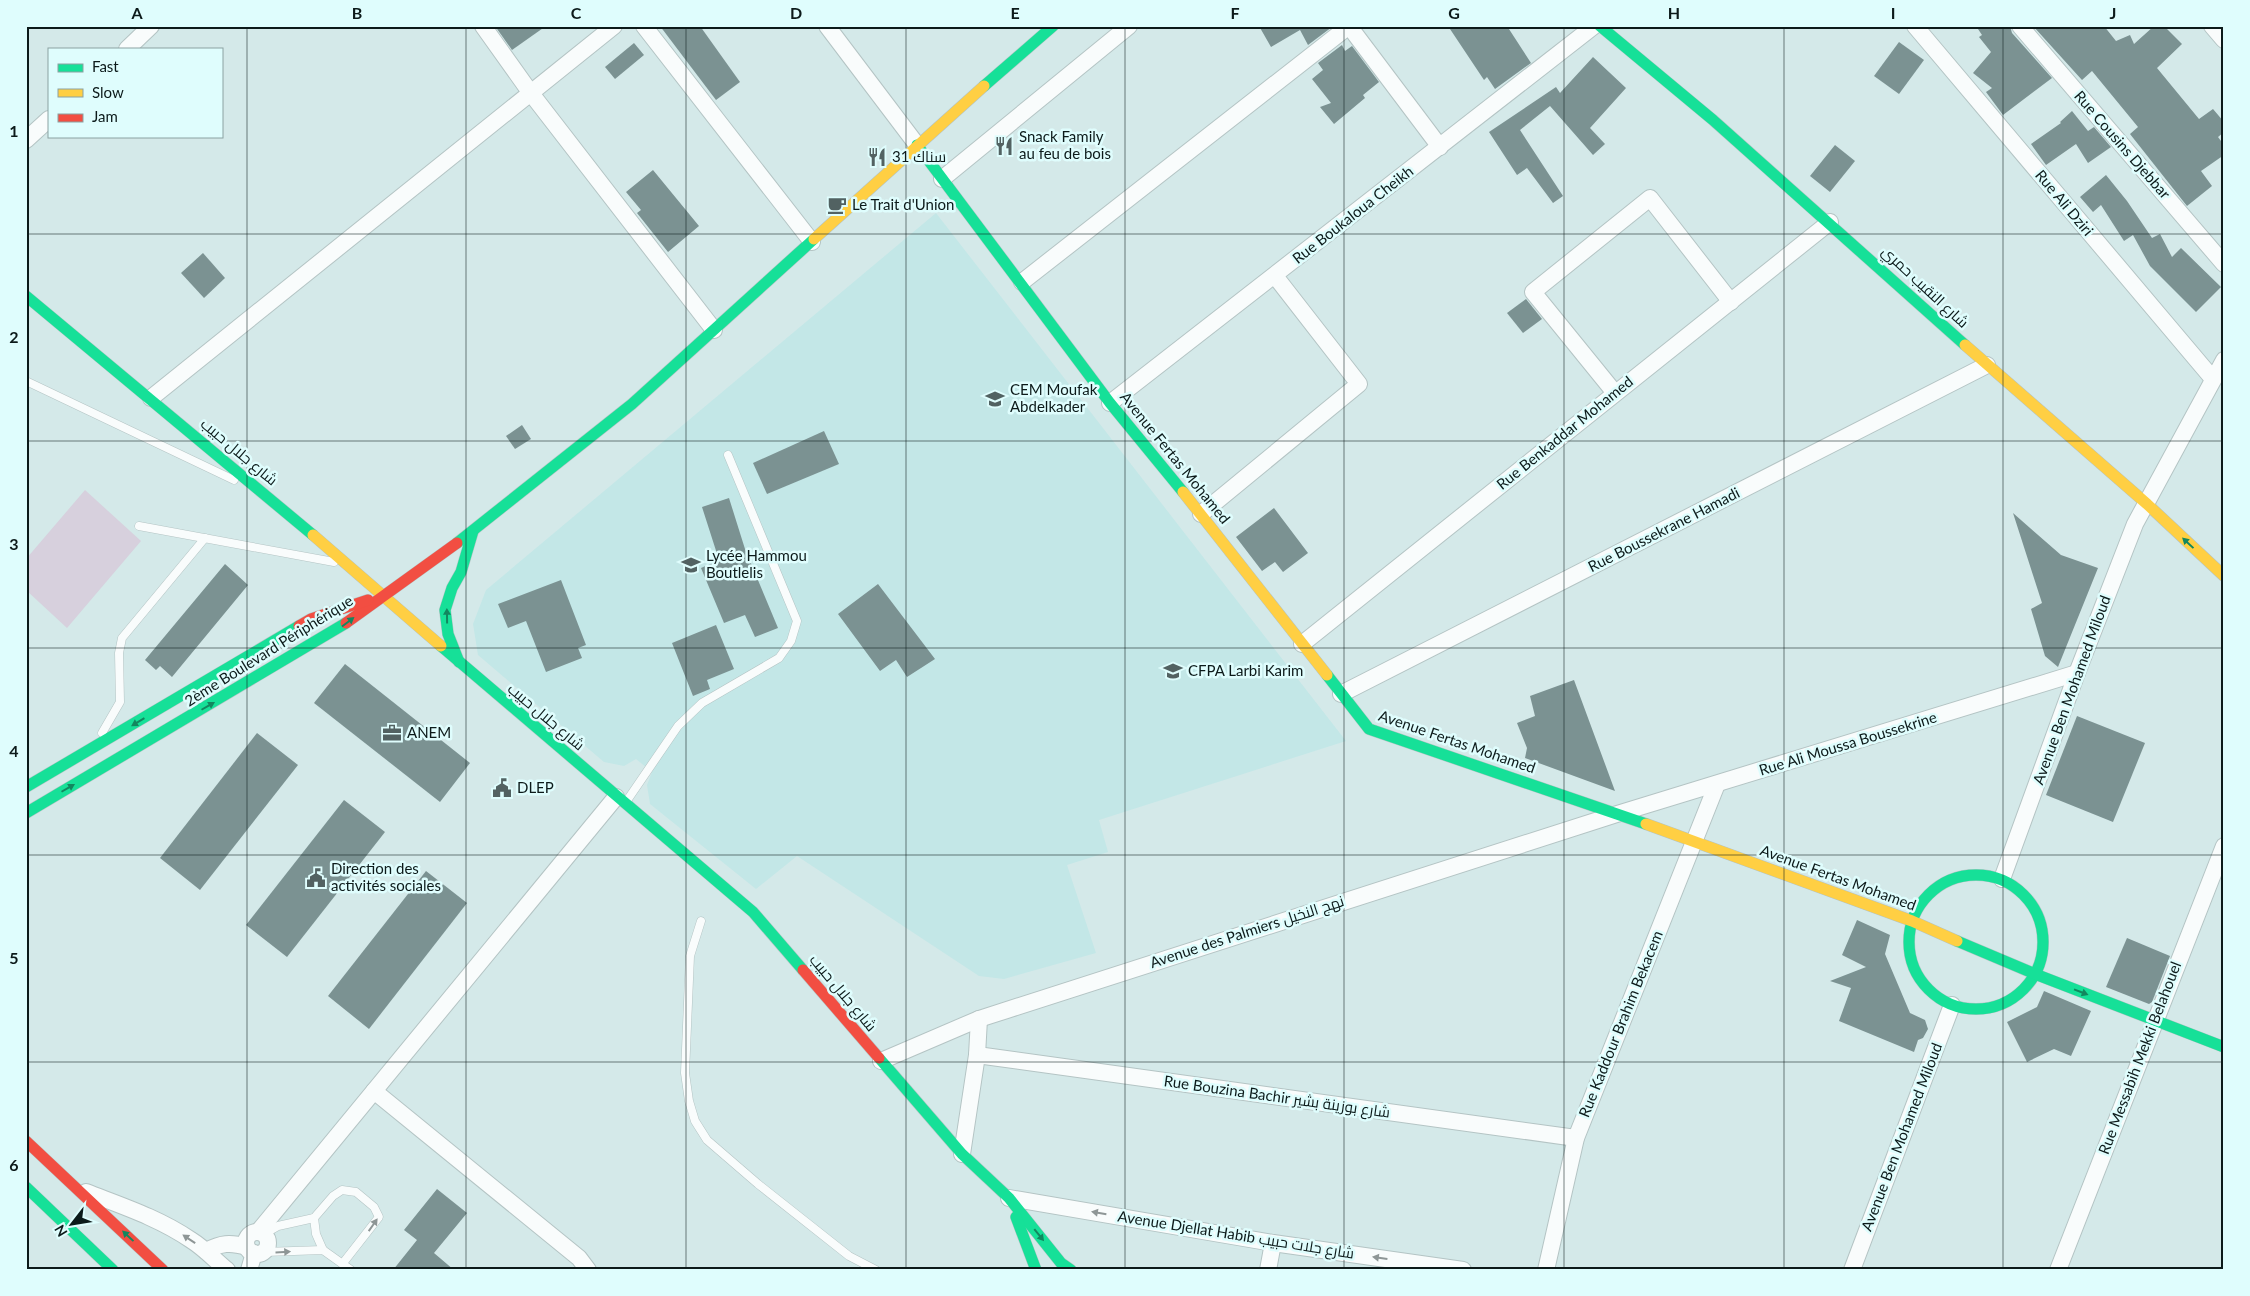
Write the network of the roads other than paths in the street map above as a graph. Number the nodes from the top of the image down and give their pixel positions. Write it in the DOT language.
graph roads {
  1 [pos="151,26"];
  2 [pos="483,26"];
  3 [pos="614,26"];
  4 [pos="644,26"];
  5 [pos="827,26"];
  6 [pos="1053,26"];
  7 [pos="1129,26"];
  8 [pos="1349,26"];
  9 [pos="1594,26"];
  10 [pos="1600,26"];
  11 [pos="1915,26"];
  12 [pos="2020,26"];
  13 [pos="2212,26"];
  14 [pos="2224,40"];
  15 [pos="128,48"];
  16 [pos="530,92"];
  17 [pos="48,121"];
  18 [pos="26,140"];
  19 [pos="917,145"];
  20 [pos="1440,146"];
  21 [pos="942,179"];
  22 [pos="1830,222"];
  23 [pos="812,242"];
  24 [pos="2224,264"];
  25 [pos="1275,276"];
  26 [pos="1022,282"];
  27 [pos="26,296"];
  28 [pos="1731,302"];
  29 [pos="714,330"];
  30 [pos="2224,360"];
  31 [pos="1987,365"];
  32 [pos="2213,379"];
  33 [pos="26,381"];
  34 [pos="1615,393"];
  35 [pos="150,398"];
  36 [pos="1110,403"];
  37 [pos="728,455"];
  38 [pos="268,496"];
  39 [pos="2147,504"];
  40 [pos="1201,514"];
  41 [pos="139,526"];
  42 [pos="473,531"];
  43 [pos="205,538"];
  44 [pos="348,565"];
  45 [pos="2224,576"];
  46 [pos="383,596"];
  47 [pos="1302,644"];
  48 [pos="459,662"];
  49 [pos="2077,673"];
  50 [pos="1341,694"];
  51 [pos="94,749"];
  52 [pos="1717,784"];
  53 [pos="26,788"];
  54 [pos="620,800"];
  55 [pos="26,813"];
  56 [pos="1617,814"];
  57 [pos="1693,842"];
  58 [pos="2224,846"];
  59 [pos="2002,879"];
  60 [pos="701,921"];
  61 [pos="1912,921"];
  62 [pos="2035,974"];
  63 [pos="1952,1005"];
  64 [pos="978,1019"];
  65 [pos="2155,1020"];
  66 [pos="2224,1047"];
  67 [pos="977,1055"];
  68 [pos="880,1061"];
  69 [pos="374,1091"];
  70 [pos="1576,1138"];
  71 [pos="26,1141"];
  72 [pos="962,1154"];
  73 [pos="26,1187"];
  74 [pos="78,1190"];
  75 [pos="1008,1198"];
  76 [pos="314,1218"];
  77 [pos="261,1233"];
  78 [pos="1273,1243"];
  79 [pos="323,1250"];
  80 [pos="255,1251"];
  81 [pos="206,1252"];
  82 [pos="342,1263"];
  83 [pos="113,1270"];
  84 [pos="163,1270"];
  85 [pos="227,1270"];
  86 [pos="249,1270"];
  87 [pos="351,1270"];
  88 [pos="588,1270"];
  89 [pos="876,1270"];
  90 [pos="1036,1270"];
  91 [pos="1071,1270"];
  92 [pos="1268,1270"];
  93 [pos="1463,1270"];
  94 [pos="1546,1270"];
  95 [pos="1852,1270"];
  96 [pos="2058,1270"];
  1 -- 15 [label="street"];
  2 -- 16 [label="street"];
  3 -- 16 [label="street"];
  4 -- 23 [label="street"];
  5 -- 19 [label="street"];
  6 -- 19 [label="street"];
  7 -- 21 [label="street"];
  8 -- 20 [label="street"];
  8 -- 26 [label="street"];
  9 -- 20 [label="street, Rue Boukaloua Cheikh"];
  10 -- 22 [label="street, شارع النقيب حمري"];
  11 -- 32 [label="street, Rue Ali Dziri"];
  12 -- 24 [label="street, Rue Cousins Djebbar"];
  13 -- 14 [label="street"];
  16 -- 29 [label="street"];
  16 -- 35 [label="street"];
  17 -- 18 [label="street"];
  19 -- 21 [label="street, Avenue Fertas Mohamed"];
  19 -- 23 [label="street"];
  20 -- 25 [label="street, Rue Boukaloua Cheikh"];
  21 -- 26 [label="street, Avenue Fertas Mohamed"];
  22 -- 28 [label="street, Rue Benkaddar Mohamed"];
  22 -- 31 [label="street, شارع النقيب حمري"];
  23 -- 29 [label="street"];
  25 -- 36 [label="street, Rue Boukaloua Cheikh"];
  25 -- 40 [label="street"];
  26 -- 36 [label="street, Avenue Fertas Mohamed"];
  27 -- 35 [label="street, شارع جلال حبيب"];
  28 -- 34 [label="street, Rue Benkaddar Mohamed"];
  28 -- 34 [label="street"];
  29 -- 42 [label="street"];
  30 -- 32 [label="street, Avenue Ben Mohamed Miloud"];
  31 -- 39 [label="street, شارع النقيب حمري"];
  31 -- 50 [label="street, Rue Boussekrane Hamadi"];
  32 -- 39 [label="street, Avenue Ben Mohamed Miloud"];
  33 -- 38 [label="lane"];
  34 -- 47 [label="street, Rue Benkaddar Mohamed"];
  35 -- 38 [label="street, شارع جلال حبيب"];
  36 -- 40 [label="street, Avenue Fertas Mohamed"];
  37 -- 54 [label="lane"];
  38 -- 44 [label="street, شارع جلال حبيب"];
  45 -- 39 [label="street, شارع النقيب حمري, one-way"];
  39 -- 49 [label="street, Avenue Ben Mohamed Miloud"];
  40 -- 47 [label="street, Avenue Fertas Mohamed"];
  41 -- 43 [label="lane"];
  42 -- 46 [label="street"];
  48 -- 42 [label="street, one-way"];
  43 -- 44 [label="lane"];
  43 -- 51 [label="lane"];
  44 -- 46 [label="street, شارع جلال حبيب"];
  46 -- 48 [label="street, شارع جلال حبيب"];
  46 -- 51 [label="street, 2ème Boulevard Périphérique, one-way"];
  55 -- 46 [label="street, 2ème Boulevard Périphérique, one-way"];
  47 -- 50 [label="street, Avenue Fertas Mohamed"];
  48 -- 54 [label="street, شارع جلال حبيب"];
  49 -- 52 [label="street, Rue Ali Moussa Boussekrine"];
  49 -- 59 [label="street, Avenue Ben Mohamed Miloud"];
  50 -- 56 [label="street, Avenue Fertas Mohamed"];
  51 -- 53 [label="street, 2ème Boulevard Périphérique"];
  52 -- 56 [label="street, Rue Ali Moussa Boussekrine"];
  52 -- 57 [label="street, Rue Kaddour Brahim Bekacem"];
  54 -- 68 [label="street, شارع جلال حبيب"];
  54 -- 69 [label="street"];
  56 -- 57 [label="street, Avenue Fertas Mohamed"];
  56 -- 64 [label="street, Avenue des Palmiers نهج النخيل"];
  57 -- 61 [label="street, Avenue Fertas Mohamed"];
  57 -- 70 [label="street, Rue Kaddour Brahim Bekacem"];
  58 -- 65 [label="street, Rue Messabih Mekki Belahouel"];
  59 -- 61 [label="street"];
  59 -- 62 [label="street"];
  60 -- 89 [label="lane"];
  61 -- 62 [label="street, Avenue Fertas Mohamed"];
  61 -- 63 [label="street"];
  62 -- 63 [label="street"];
  62 -- 65 [label="street, Avenue Fertas Mohamed, one-way"];
  63 -- 95 [label="street, Avenue Ben Mohamed Miloud"];
  64 -- 67 [label="street"];
  64 -- 68 [label="street, Avenue des Palmiers نهج النخيل"];
  65 -- 66 [label="street, Avenue Fertas Mohamed"];
  65 -- 96 [label="street, Rue Messabih Mekki Belahouel"];
  67 -- 70 [label="street, Rue Bouzina Bachir شارع بوزينة بشير"];
  67 -- 72 [label="street"];
  68 -- 72 [label="street, شارع جلال حبيب"];
  69 -- 77 [label="street"];
  69 -- 88 [label="street"];
  70 -- 94 [label="street, Rue Kaddour Brahim Bekacem"];
  71 -- 74 [label="street"];
  72 -- 75 [label="street, شارع جلال حبيب"];
  73 -- 83 [label="street"];
  81 -- 74 [label="street, one-way"];
  84 -- 74 [label="street, one-way"];
  78 -- 75 [label="street, Avenue Djellat Habib شارع جلات حبيب, one-way"];
  75 -- 90 [label="street"];
  75 -- 91 [label="street, شارع جلال حبيب, one-way"];
  76 -- 77 [label="lane"];
  76 -- 79 [label="lane"];
  82 -- 76 [label="lane, one-way"];
  77 -- 80 [label="street"];
  78 -- 92 [label="street"];
  93 -- 78 [label="street, Avenue Djellat Habib شارع جلات حبيب, one-way"];
  80 -- 79 [label="lane, one-way"];
  79 -- 82 [label="lane"];
  80 -- 81 [label="street"];
  80 -- 86 [label="street"];
  81 -- 85 [label="street"];
  82 -- 87 [label="lane"];
}
